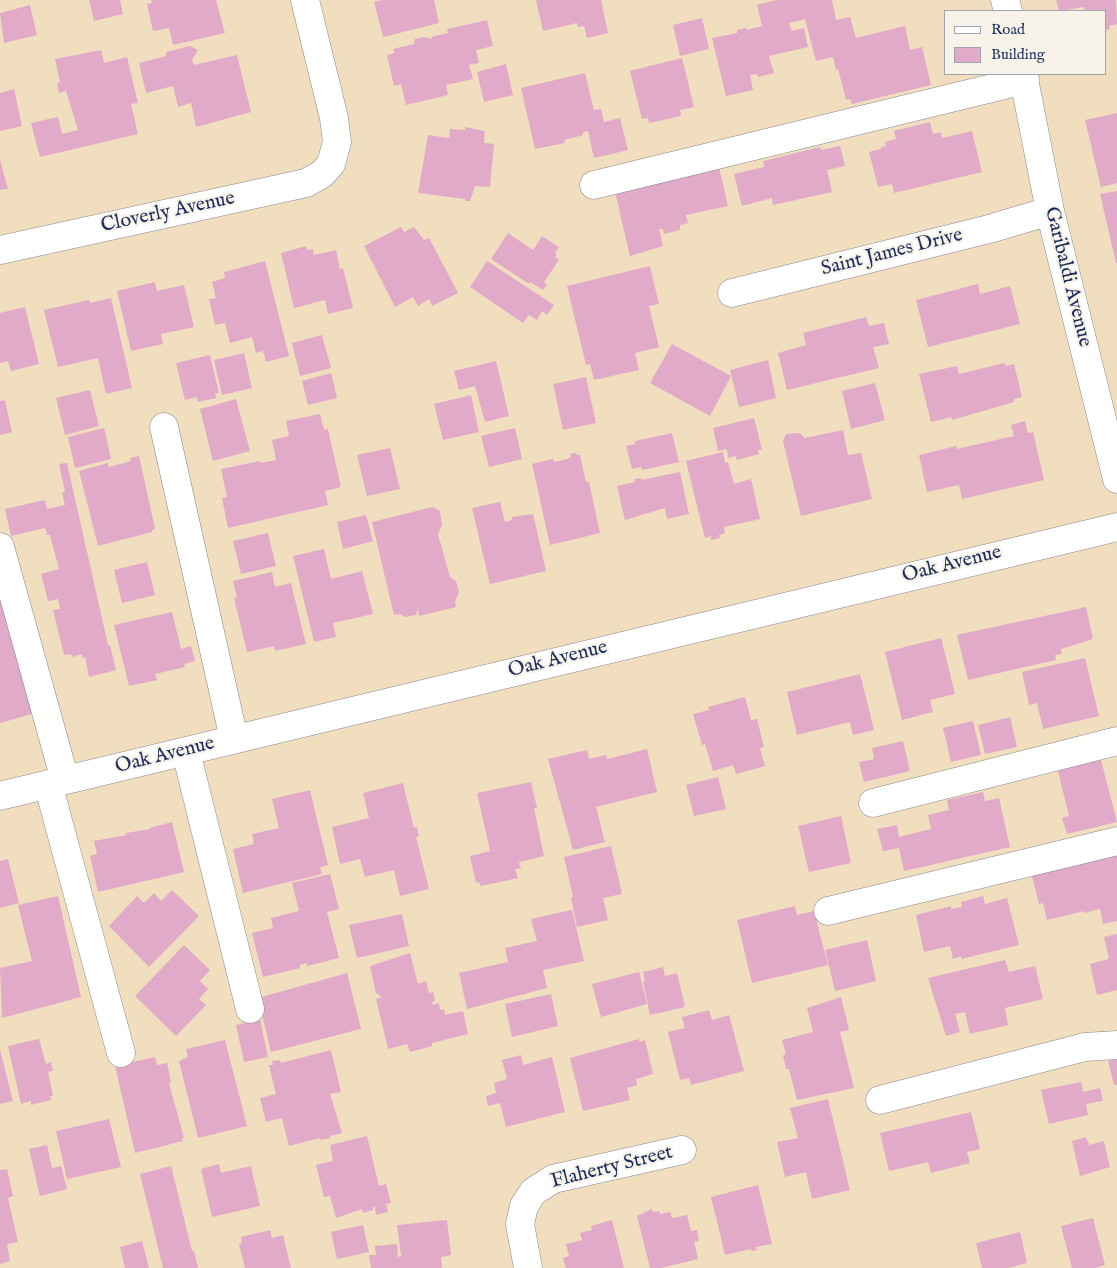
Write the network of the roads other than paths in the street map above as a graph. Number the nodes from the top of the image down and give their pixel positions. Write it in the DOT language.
graph roads {
  1 [pos="305,0"];
  2 [pos="1024,77"];
  3 [pos="594,185"];
  4 [pos="1050,211"];
  5 [pos="0,250"];
  6 [pos="732,293"];
  7 [pos="164,427"];
  8 [pos="1117,479"];
  9 [pos="1117,526"];
  10 [pos="0,547"];
  11 [pos="234,738"];
  12 [pos="1117,740"];
  13 [pos="186,752"];
  14 [pos="57,782"];
  15 [pos="0,796"];
  16 [pos="873,803"];
  17 [pos="1117,840"];
  18 [pos="828,911"];
  19 [pos="250,1009"];
  20 [pos="1117,1045"];
  21 [pos="122,1053"];
  22 [pos="880,1100"];
  23 [pos="682,1150"];
  24 [pos="528,1268"];
  1 -- 5 [label="street, Cloverly Avenue"];
  2 -- 3 [label="street"];
  2 -- 4 [label="street, Garibaldi Avenue"];
  4 -- 6 [label="street, Saint James Drive"];
  4 -- 8 [label="street, Garibaldi Avenue"];
  7 -- 11 [label="street"];
  9 -- 11 [label="street, Oak Avenue"];
  10 -- 14 [label="street"];
  11 -- 13 [label="street, Oak Avenue"];
  12 -- 16 [label="street"];
  13 -- 14 [label="street, Oak Avenue"];
  13 -- 19 [label="street"];
  14 -- 15 [label="street, Oak Avenue"];
  14 -- 21 [label="street"];
  17 -- 18 [label="street"];
  20 -- 22 [label="street"];
  23 -- 24 [label="street, Flaherty Street"];
}
